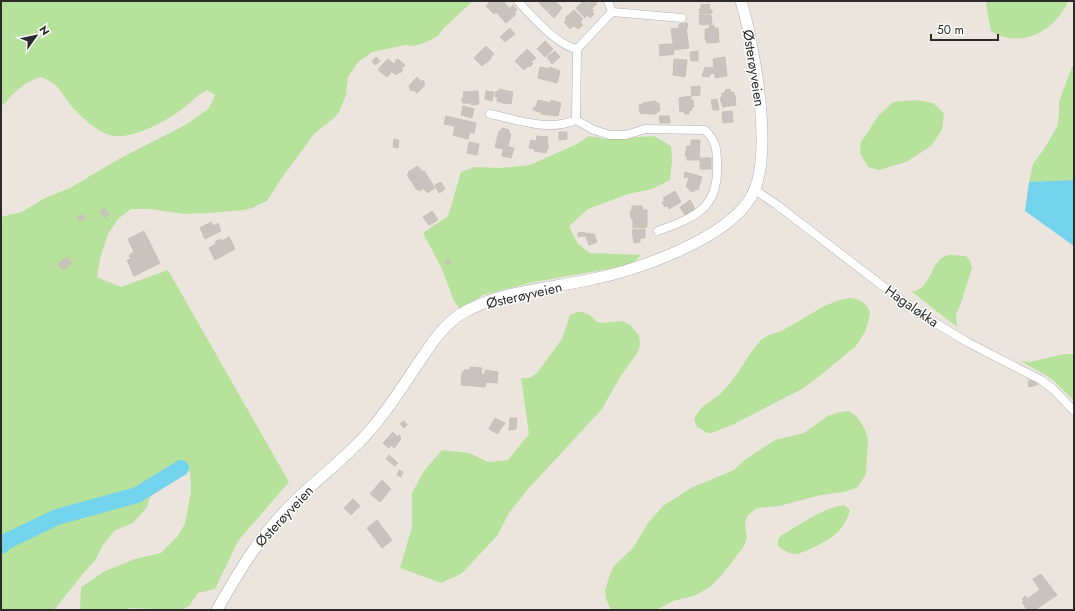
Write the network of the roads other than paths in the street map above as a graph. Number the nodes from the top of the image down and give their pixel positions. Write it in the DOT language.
graph roads {
  1 [pos="518,1"];
  2 [pos="608,1"];
  3 [pos="741,1"];
  4 [pos="612,12"];
  5 [pos="682,18"];
  6 [pos="577,49"];
  7 [pos="490,114"];
  8 [pos="576,120"];
  9 [pos="755,190"];
  10 [pos="658,231"];
  11 [pos="1074,411"];
  12 [pos="217,610"];
  1 -- 6 [label="street"];
  2 -- 4 [label="street"];
  3 -- 9 [label="main road, Østerøyveien"];
  4 -- 5 [label="street"];
  4 -- 6 [label="street"];
  6 -- 8 [label="street"];
  7 -- 8 [label="street"];
  8 -- 10 [label="street"];
  9 -- 11 [label="street, Hagaløkka"];
  9 -- 12 [label="main road, Østerøyveien"];
}
